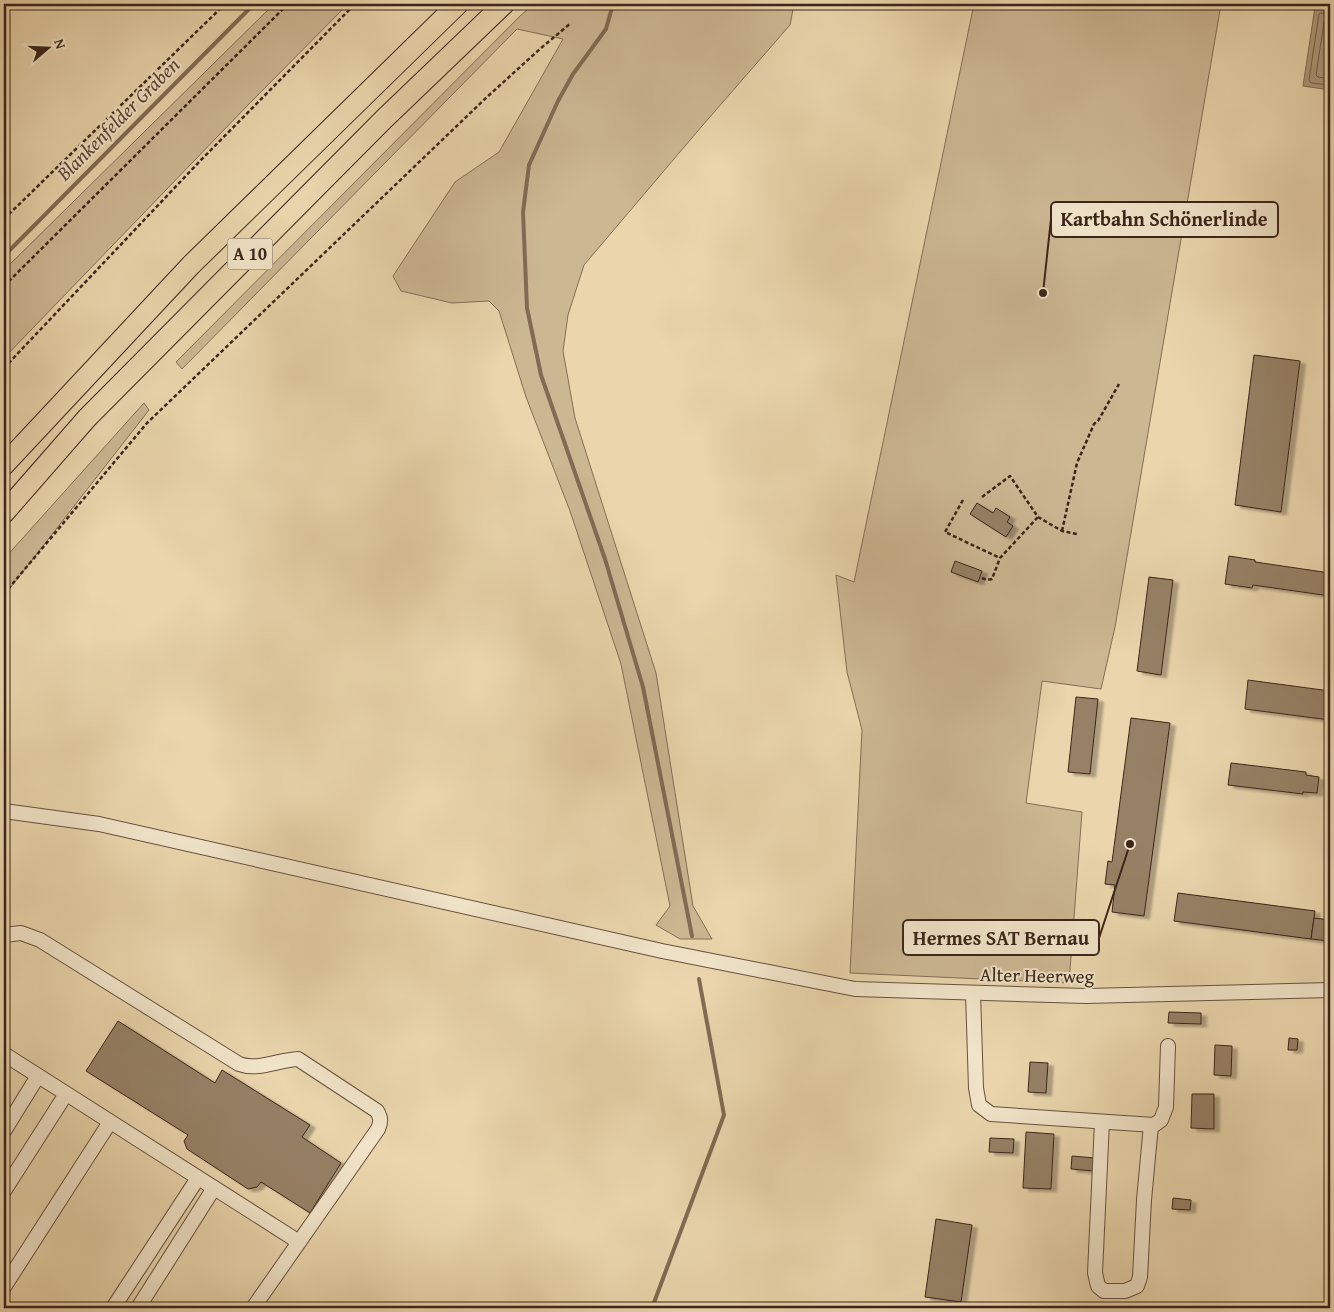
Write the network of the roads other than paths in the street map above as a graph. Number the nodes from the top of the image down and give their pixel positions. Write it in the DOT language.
graph roads {
  1 [pos="458,4"];
  2 [pos="504,4"];
  3 [pos="4,464"];
  4 [pos="4,513"];
  5 [pos="4,811"];
  6 [pos="4,934"];
  7 [pos="1330,990"];
  8 [pos="973,993"];
  9 [pos="1168,1046"];
  10 [pos="4,1055"];
  11 [pos="38,1076"];
  12 [pos="66,1094"];
  13 [pos="110,1122"];
  14 [pos="1102,1122"];
  15 [pos="1151,1125"];
  16 [pos="4,1131"];
  17 [pos="198,1178"];
  18 [pos="214,1188"];
  19 [pos="4,1191"];
  20 [pos="299,1242"];
  21 [pos="4,1287"];
  22 [pos="112,1308"];
  23 [pos="138,1308"];
  24 [pos="253,1308"];
  1 -- 3 [label="highway, A 10"];
  2 -- 4 [label="highway, A 10"];
  5 -- 8 [label="street, Alter Heerweg"];
  6 -- 20 [label="street"];
  7 -- 8 [label="street, Alter Heerweg"];
  8 -- 14 [label="street"];
  9 -- 15 [label="street"];
  10 -- 11 [label="street"];
  11 -- 12 [label="street"];
  11 -- 16 [label="street"];
  12 -- 13 [label="street"];
  12 -- 19 [label="street"];
  13 -- 17 [label="street"];
  13 -- 21 [label="street"];
  14 -- 15 [label="street"];
  14 -- 15 [label="street"];
  17 -- 18 [label="street"];
  17 -- 22 [label="street"];
  18 -- 20 [label="street"];
  18 -- 23 [label="street"];
  20 -- 24 [label="street"];
}
